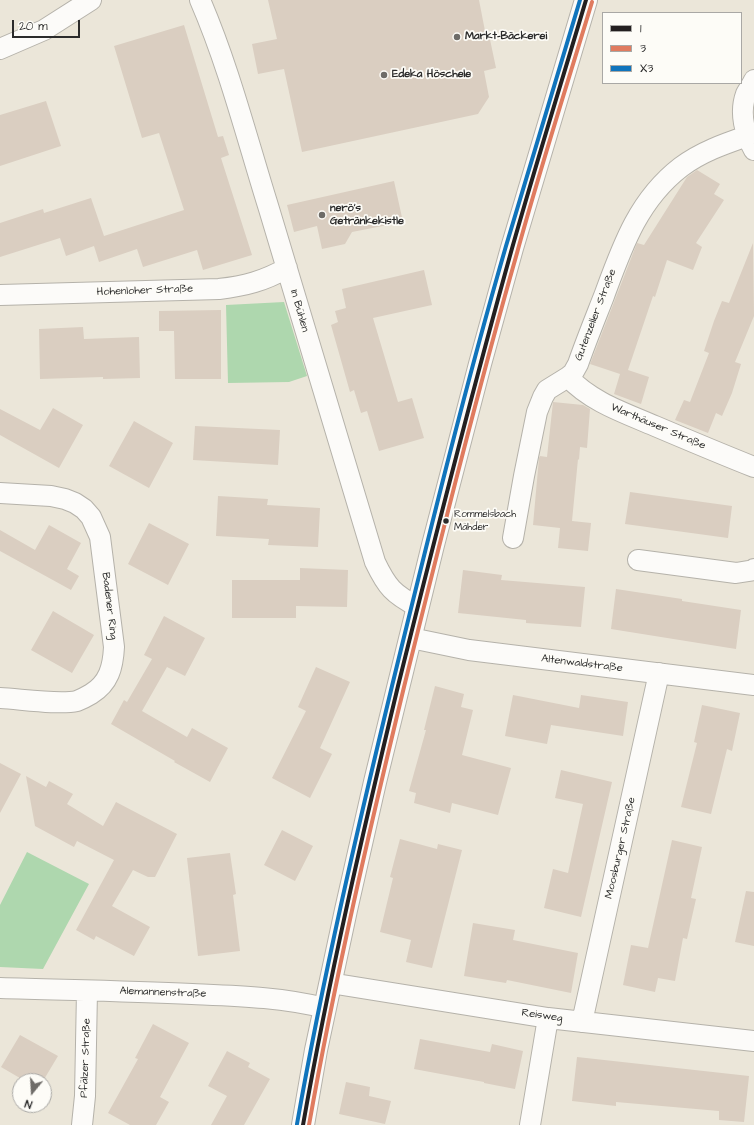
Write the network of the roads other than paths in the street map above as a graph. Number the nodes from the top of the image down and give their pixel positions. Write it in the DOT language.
graph roads {
  1 [pos="91,0"];
  2 [pos="200,0"];
  3 [pos="586,0"];
  4 [pos="0,49"];
  5 [pos="754,80"];
  6 [pos="750,143"];
  7 [pos="287,268"];
  8 [pos="0,295"];
  9 [pos="568,377"];
  10 [pos="754,467"];
  11 [pos="0,493"];
  12 [pos="513,538"];
  13 [pos="638,560"];
  14 [pos="754,569"];
  15 [pos="418,607"];
  16 [pos="411,638"];
  17 [pos="660,673"];
  18 [pos="754,685"];
  19 [pos="0,698"];
  20 [pos="330,983"];
  21 [pos="0,988"];
  22 [pos="87,991"];
  23 [pos="325,1008"];
  24 [pos="548,1018"];
  25 [pos="582,1022"];
  26 [pos="754,1042"];
  27 [pos="82,1125"];
  28 [pos="303,1125"];
  29 [pos="530,1125"];
  1 -- 4 [label="street"];
  2 -- 7 [label="street, In Bühlen"];
  3 -- 15 [label="main road"];
  5 -- 6 [label="street"];
  6 -- 9 [label="street, Gutenzeller Straße"];
  7 -- 8 [label="street, Hohenloher Straße"];
  7 -- 15 [label="street, In Bühlen"];
  9 -- 10 [label="street, Warthäuser Straße"];
  9 -- 12 [label="street, Gutenzeller Straße"];
  11 -- 19 [label="street, Badener Ring"];
  13 -- 14 [label="street"];
  15 -- 16 [label="main road"];
  16 -- 17 [label="street, Altenwaldstraße"];
  16 -- 20 [label="main road"];
  17 -- 18 [label="street, Altenwaldstraße"];
  17 -- 25 [label="street, Moosburger Straße"];
  20 -- 23 [label="main road"];
  20 -- 24 [label="street, Reisweg"];
  21 -- 22 [label="street, Alemannenstraße"];
  22 -- 23 [label="street, Alemannenstraße"];
  22 -- 27 [label="street, Pfälzer Straße"];
  23 -- 28 [label="main road"];
  24 -- 25 [label="street, Reisweg"];
  24 -- 29 [label="street"];
  25 -- 26 [label="street, Reisweg"];
}
